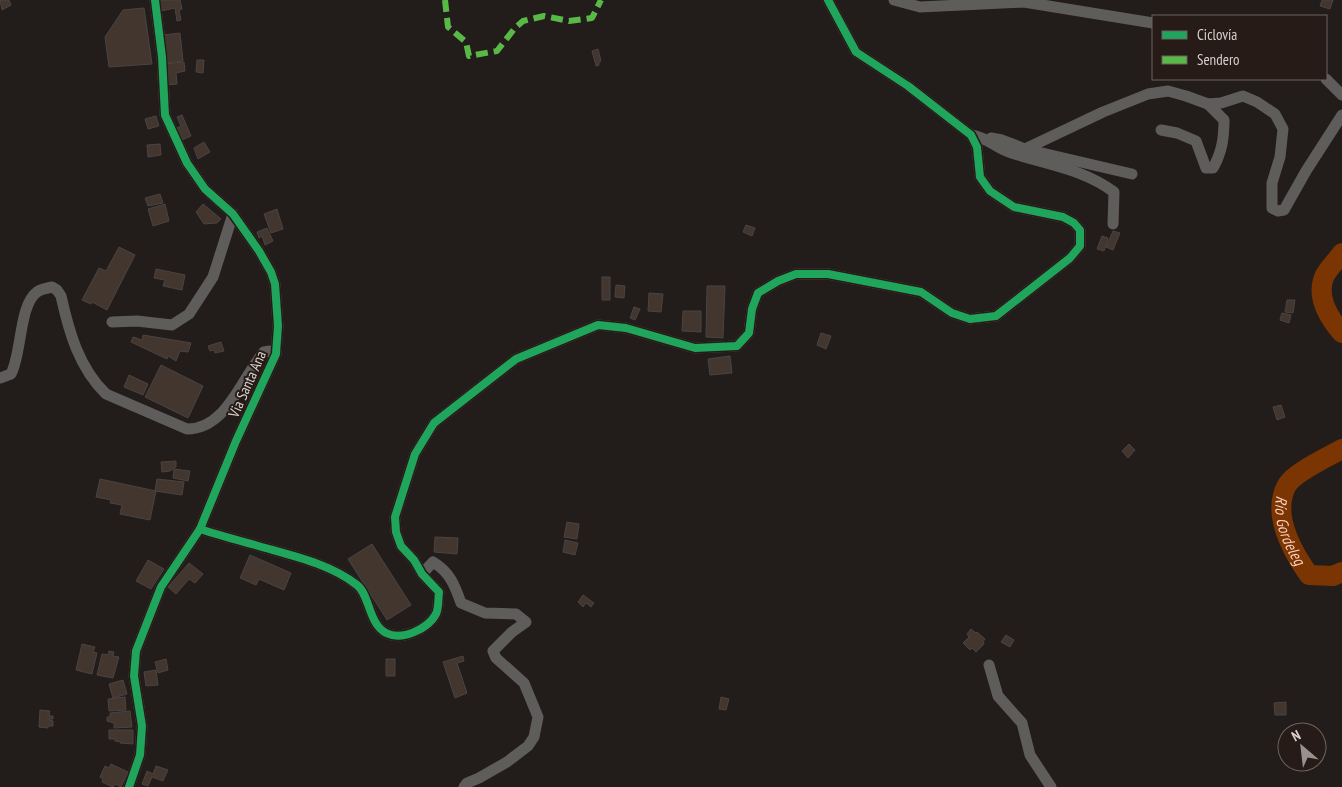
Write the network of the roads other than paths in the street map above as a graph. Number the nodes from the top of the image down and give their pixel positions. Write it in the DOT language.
graph roads {
  1 [pos="156,0"];
  2 [pos="828,0"];
  3 [pos="894,0"];
  4 [pos="1152,23"];
  5 [pos="1327,80"];
  6 [pos="1342,95"];
  7 [pos="1208,104"];
  8 [pos="1342,115"];
  9 [pos="1160,130"];
  10 [pos="971,135"];
  11 [pos="984,137"];
  12 [pos="1024,149"];
  13 [pos="1132,174"];
  14 [pos="233,214"];
  15 [pos="1113,224"];
  16 [pos="112,322"];
  17 [pos="276,354"];
  18 [pos="0,378"];
  19 [pos="200,529"];
  20 [pos="422,574"];
  21 [pos="988,665"];
  22 [pos="129,787"];
  23 [pos="464,787"];
  24 [pos="1051,787"];
  1 -- 14 [label="street, Via Santa Ana"];
  2 -- 10 [label="street"];
  3 -- 4 [label="street"];
  5 -- 6 [label="street"];
  7 -- 8 [label="street"];
  7 -- 9 [label="street"];
  7 -- 12 [label="street"];
  10 -- 11 [label="street"];
  10 -- 20 [label="street"];
  11 -- 12 [label="street"];
  11 -- 15 [label="street"];
  12 -- 13 [label="street"];
  14 -- 16 [label="street"];
  14 -- 17 [label="street, Via Santa Ana"];
  17 -- 18 [label="street"];
  17 -- 19 [label="street, Via Santa Ana"];
  19 -- 20 [label="street"];
  19 -- 22 [label="street, Via Santa Ana"];
  20 -- 23 [label="street"];
  21 -- 24 [label="street"];
}
